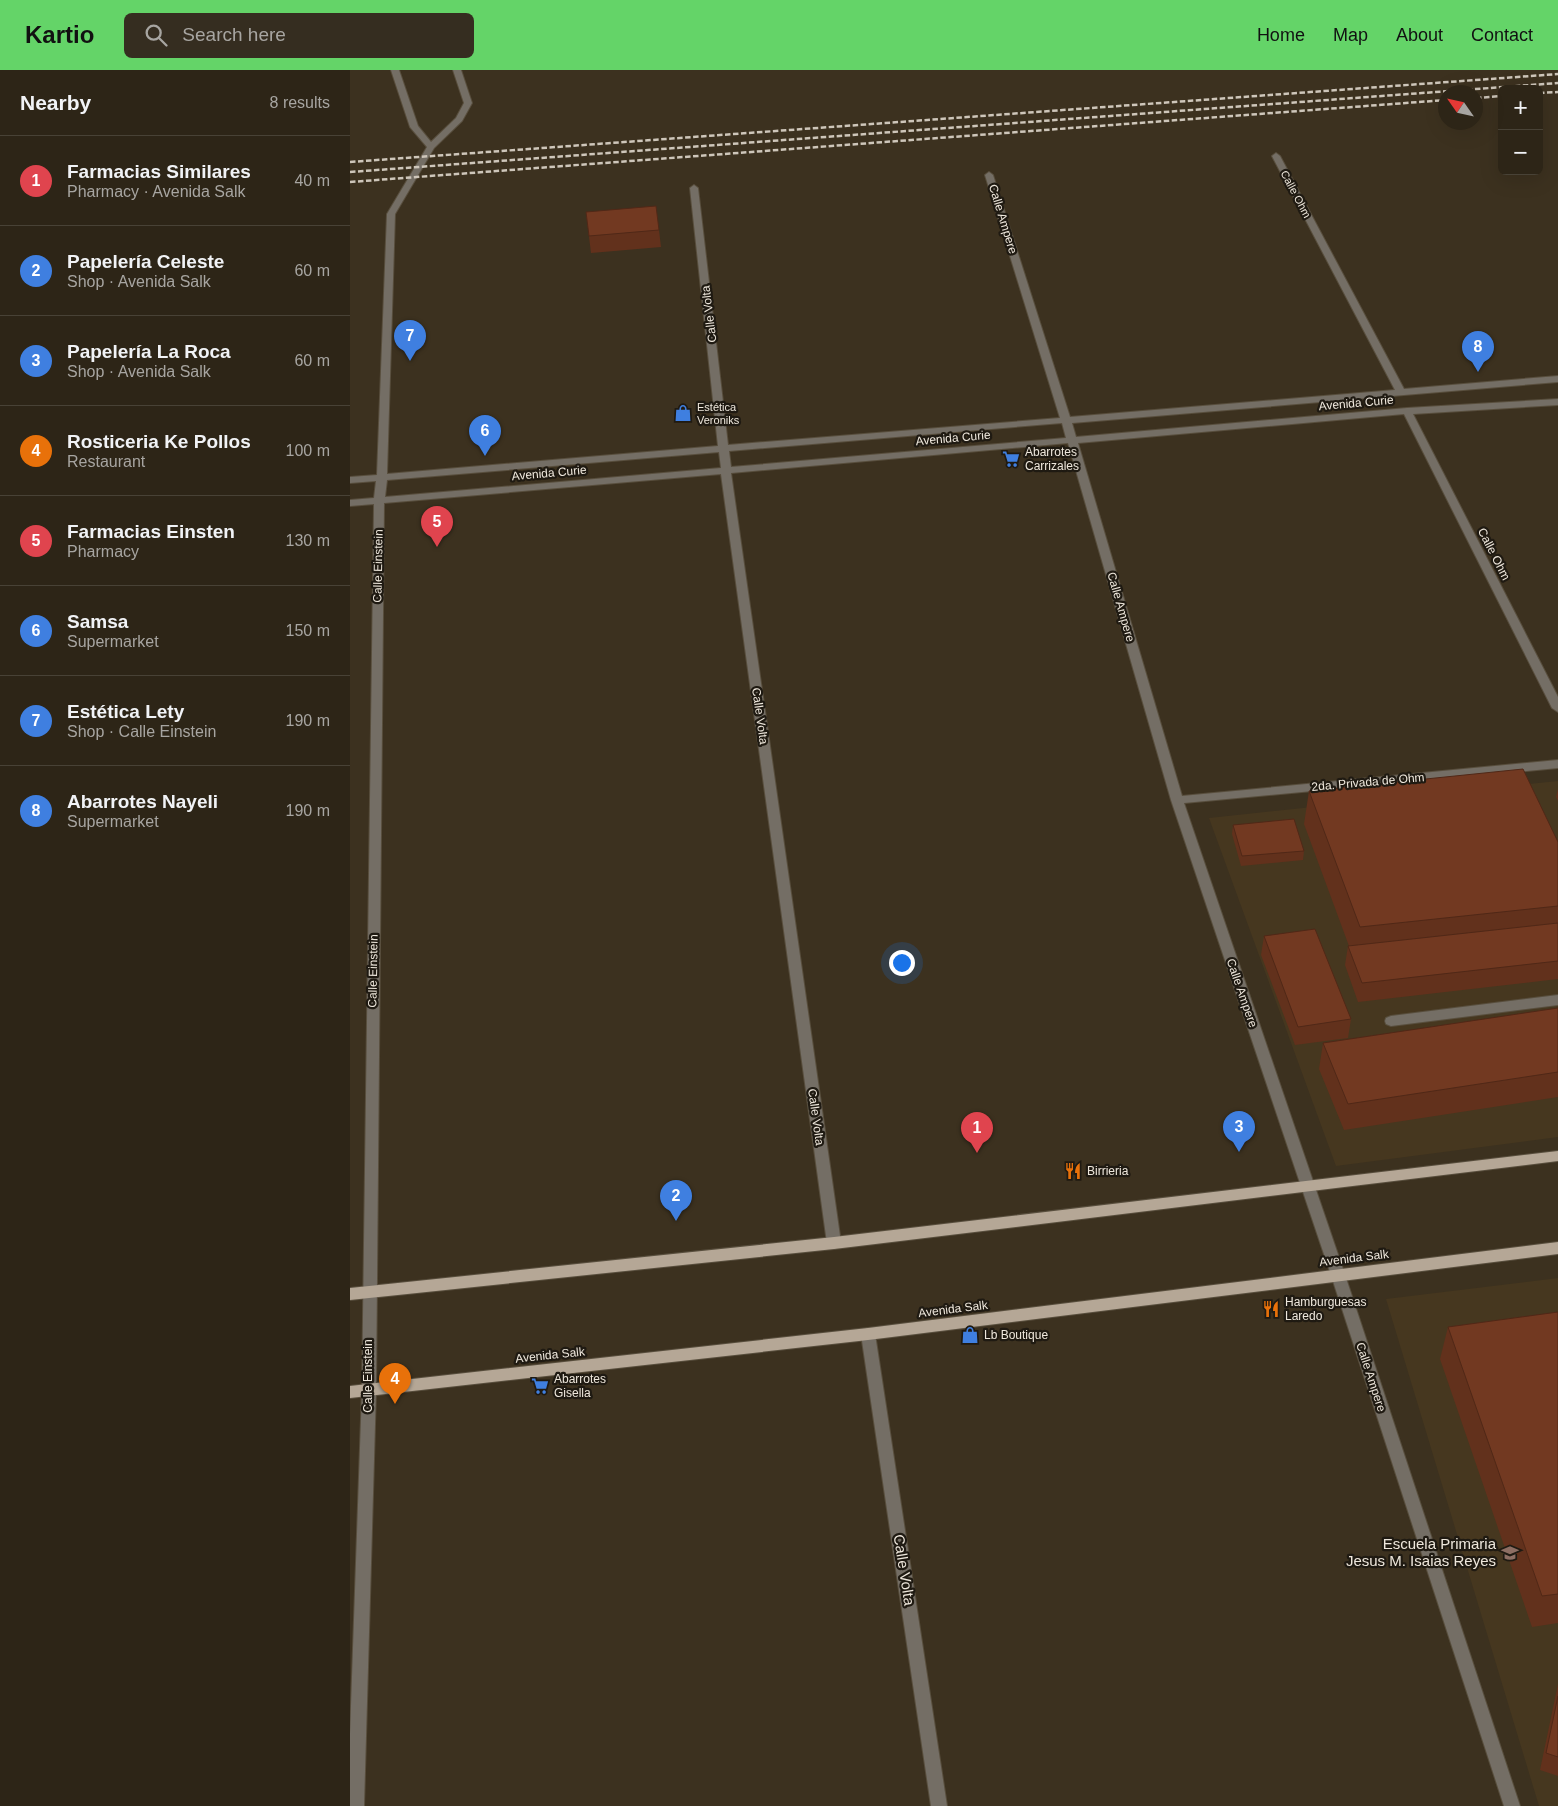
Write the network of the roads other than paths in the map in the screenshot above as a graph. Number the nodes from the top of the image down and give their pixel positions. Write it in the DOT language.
graph roads {
  1 [pos="395,70"];
  2 [pos="457,70"];
  3 [pos="431,147"];
  4 [pos="1276,156"];
  5 [pos="989,175"];
  6 [pos="694,188"];
  7 [pos="1558,378"];
  8 [pos="1401,392"];
  9 [pos="1558,402"];
  10 [pos="1408,411"];
  11 [pos="1066,420"];
  12 [pos="1072,440"];
  13 [pos="724,448"];
  14 [pos="726,470"];
  15 [pos="382,477"];
  16 [pos="350,480"];
  17 [pos="379,501"];
  18 [pos="350,503"];
  19 [pos="1558,708"];
  20 [pos="1558,764"];
  21 [pos="1177,800"];
  22 [pos="1558,1000"];
  23 [pos="1391,1021"];
  24 [pos="1558,1156"];
  25 [pos="1307,1185"];
  26 [pos="834,1243"];
  27 [pos="1558,1248"];
  28 [pos="1338,1275"];
  29 [pos="368,1291"];
  30 [pos="350,1294"];
  31 [pos="868,1334"];
  32 [pos="369,1390"];
  33 [pos="350,1392"];
  34 [pos="356,1806"];
  35 [pos="939,1806"];
  36 [pos="1512,1806"];
  1 -- 3 [label="street"];
  2 -- 3 [label="street, Calle Einstein"];
  3 -- 15 [label="street, Calle Einstein"];
  4 -- 8 [label="street, Calle Ohm"];
  5 -- 11 [label="street, Calle Ampere"];
  6 -- 13 [label="street, Calle Volta"];
  7 -- 8 [label="street, Avenida Curie"];
  8 -- 11 [label="street, Avenida Curie"];
  9 -- 10 [label="street, Avenida Curie"];
  10 -- 12 [label="street, Avenida Curie"];
  10 -- 19 [label="street, Calle Ohm"];
  11 -- 12 [label="street, Calle Ampere"];
  11 -- 13 [label="street, Avenida Curie"];
  12 -- 14 [label="street, Avenida Curie"];
  12 -- 21 [label="street, Calle Ampere"];
  13 -- 14 [label="street, Calle Volta"];
  13 -- 15 [label="street, Avenida Curie"];
  14 -- 17 [label="street, Avenida Curie"];
  14 -- 26 [label="street, Calle Volta"];
  15 -- 16 [label="street, Avenida Curie"];
  15 -- 17 [label="street, Calle Einstein"];
  17 -- 18 [label="street, Avenida Curie"];
  17 -- 29 [label="street, Calle Einstein"];
  20 -- 21 [label="street, 2da. Privada de Ohm"];
  21 -- 25 [label="street, Calle Ampere"];
  22 -- 23 [label="street"];
  24 -- 25 [label="main road"];
  25 -- 26 [label="main road"];
  25 -- 28 [label="street, Calle Ampere"];
  26 -- 29 [label="main road"];
  27 -- 28 [label="main road, Avenida Salk"];
  28 -- 31 [label="main road, Avenida Salk"];
  28 -- 36 [label="street, Calle Ampere"];
  29 -- 30 [label="main road"];
  29 -- 32 [label="street, Calle Einstein"];
  31 -- 32 [label="main road, Avenida Salk"];
  31 -- 35 [label="street, Calle Volta"];
  32 -- 33 [label="main road, Avenida Salk"];
  32 -- 34 [label="street, Calle Einstein"];
}
